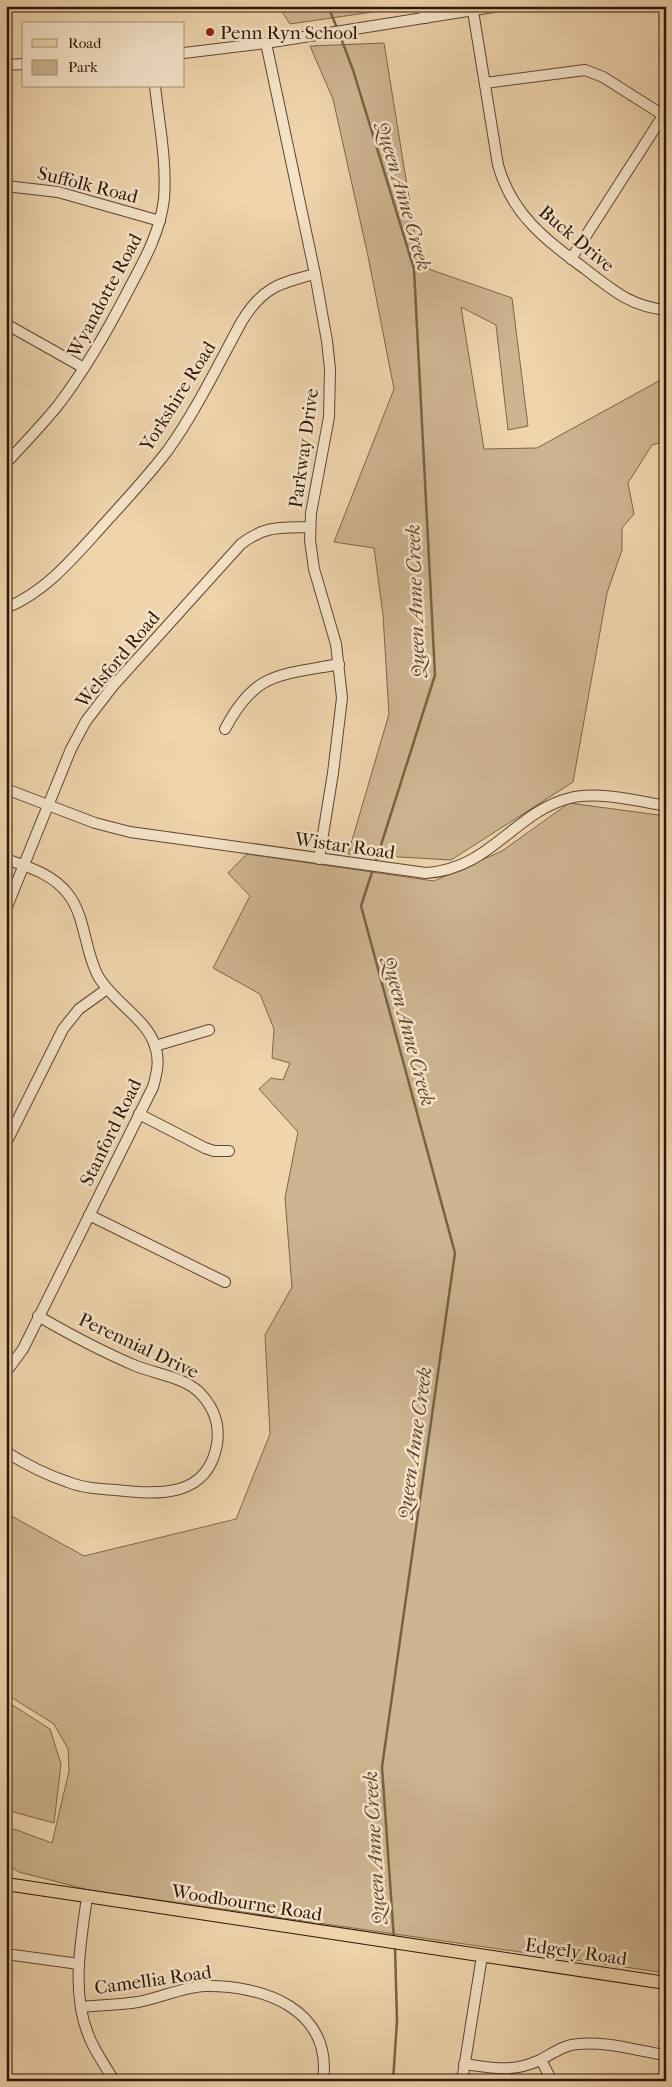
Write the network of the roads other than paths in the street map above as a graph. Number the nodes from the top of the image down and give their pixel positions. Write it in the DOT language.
graph roads {
  1 [pos="423,6"];
  2 [pos="499,6"];
  3 [pos="473,10"];
  4 [pos="426,18"];
  5 [pos="266,43"];
  6 [pos="185,53"];
  7 [pos="22,64"];
  8 [pos="6,65"];
  9 [pos="485,83"];
  10 [pos="155,88"];
  11 [pos="664,113"];
  12 [pos="6,186"];
  13 [pos="160,221"];
  14 [pos="571,259"];
  15 [pos="315,274"];
  16 [pos="666,310"];
  17 [pos="6,324"];
  18 [pos="84,368"];
  19 [pos="6,463"];
  20 [pos="310,526"];
  21 [pos="6,608"];
  22 [pos="339,664"];
  23 [pos="226,729"];
  24 [pos="6,790"];
  25 [pos="48,806"];
  26 [pos="666,806"];
  27 [pos="6,859"];
  28 [pos="319,859"];
  29 [pos="25,866"];
  30 [pos="6,909"];
  31 [pos="107,989"];
  32 [pos="209,1030"];
  33 [pos="155,1046"];
  34 [pos="139,1114"];
  35 [pos="6,1144"];
  36 [pos="230,1151"];
  37 [pos="89,1214"];
  38 [pos="225,1282"];
  39 [pos="38,1316"];
  40 [pos="10,1359"];
  41 [pos="6,1372"];
  42 [pos="6,1452"];
  43 [pos="6,1884"];
  44 [pos="87,1897"];
  45 [pos="6,1954"];
  46 [pos="482,1956"];
  47 [pos="79,1964"];
  48 [pos="666,1983"];
  49 [pos="81,2007"];
  50 [pos="666,2055"];
  51 [pos="540,2060"];
  52 [pos="464,2064"];
  53 [pos="114,2081"];
  54 [pos="323,2081"];
  55 [pos="462,2081"];
  56 [pos="552,2081"];
  1 -- 4 [label="street"];
  2 -- 3 [label="street"];
  3 -- 4 [label="street"];
  3 -- 9 [label="street, Buck Drive"];
  4 -- 5 [label="street"];
  5 -- 6 [label="street"];
  5 -- 15 [label="street, Parkway Drive"];
  7 -- 8 [label="street"];
  9 -- 11 [label="street"];
  9 -- 14 [label="street, Buck Drive"];
  10 -- 13 [label="street, Wyandotte Road"];
  11 -- 14 [label="street"];
  12 -- 13 [label="street, Suffolk Road"];
  13 -- 18 [label="street, Wyandotte Road"];
  14 -- 16 [label="street, Buck Drive"];
  15 -- 20 [label="street, Parkway Drive"];
  15 -- 21 [label="street, Yorkshire Road"];
  17 -- 18 [label="street"];
  18 -- 19 [label="street, Wyandotte Road"];
  20 -- 22 [label="street, Parkway Drive"];
  20 -- 25 [label="street, Welsford Road"];
  22 -- 23 [label="street"];
  22 -- 28 [label="street, Parkway Drive"];
  24 -- 25 [label="street, Wistar Road"];
  25 -- 28 [label="street, Wistar Road"];
  25 -- 29 [label="street, Welsford Road"];
  26 -- 28 [label="street, Wistar Road"];
  27 -- 29 [label="street, Stanford Road"];
  29 -- 30 [label="street, Welsford Road"];
  29 -- 31 [label="street, Stanford Road"];
  31 -- 33 [label="street, Stanford Road"];
  31 -- 35 [label="street"];
  32 -- 33 [label="street"];
  33 -- 34 [label="street, Stanford Road"];
  34 -- 36 [label="street"];
  34 -- 37 [label="street, Stanford Road"];
  37 -- 38 [label="street"];
  37 -- 39 [label="street, Stanford Road"];
  39 -- 40 [label="street, Stanford Road"];
  39 -- 42 [label="street, Perennial Drive"];
  40 -- 41 [label="street, Stanford Road"];
  43 -- 44 [label="main road, Woodbourne Road"];
  44 -- 46 [label="main road, Woodbourne Road"];
  44 -- 47 [label="street"];
  45 -- 47 [label="street"];
  46 -- 48 [label="main road, Edgely Road"];
  46 -- 52 [label="street"];
  47 -- 49 [label="street"];
  49 -- 53 [label="street"];
  49 -- 54 [label="street, Camellia Road"];
  50 -- 51 [label="street"];
  51 -- 52 [label="street"];
  51 -- 56 [label="street"];
  52 -- 55 [label="street"];
}
